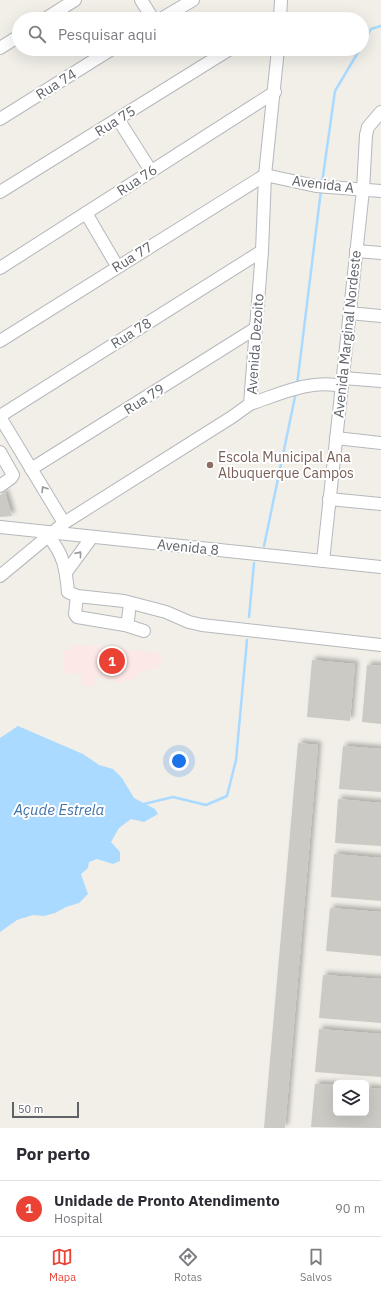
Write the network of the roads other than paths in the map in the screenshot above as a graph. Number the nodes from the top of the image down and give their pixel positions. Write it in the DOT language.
graph roads {
  1 [pos="75,0"];
  2 [pos="141,0"];
  3 [pos="193,0"];
  4 [pos="281,0"];
  5 [pos="56,12"];
  6 [pos="149,12"];
  7 [pos="173,12"];
  8 [pos="280,12"];
  9 [pos="12,40"];
  10 [pos="0,48"];
  11 [pos="101,56"];
  12 [pos="219,56"];
  13 [pos="278,56"];
  14 [pos="275,92"];
  15 [pos="378,118"];
  16 [pos="0,119"];
  17 [pos="118,119"];
  18 [pos="151,171"];
  19 [pos="265,175"];
  20 [pos="363,190"];
  21 [pos="381,191"];
  22 [pos="0,192"];
  23 [pos="86,213"];
  24 [pos="262,251"];
  25 [pos="356,251"];
  26 [pos="381,253"];
  27 [pos="117,266"];
  28 [pos="0,268"];
  29 [pos="349,313"];
  30 [pos="381,316"];
  31 [pos="256,328"];
  32 [pos="0,341"];
  33 [pos="381,381"];
  34 [pos="342,382"];
  35 [pos="250,404"];
  36 [pos="0,417"];
  37 [pos="336,438"];
  38 [pos="381,443"];
  39 [pos="0,452"];
  40 [pos="32,469"];
  41 [pos="0,486"];
  42 [pos="329,499"];
  43 [pos="381,504"];
  44 [pos="64,523"];
  45 [pos="0,527"];
  46 [pos="51,535"];
  47 [pos="92,537"];
  48 [pos="323,561"];
  49 [pos="381,567"];
  50 [pos="67,571"];
  51 [pos="0,576"];
  52 [pos="77,596"];
  53 [pos="130,603"];
  54 [pos="125,625"];
  55 [pos="144,631"];
  56 [pos="381,645"];
  1 -- 5 [label="street"];
  2 -- 6 [label="street"];
  3 -- 7 [label="street"];
  4 -- 8 [label="street"];
  9 -- 10 [label="street"];
  11 -- 16 [label="street, Rua 74"];
  12 -- 17 [label="street, Rua 75"];
  13 -- 14 [label="street, Avenida Dezoito"];
  14 -- 18 [label="street, Rua 76"];
  14 -- 19 [label="street, Avenida Dezoito"];
  15 -- 20 [label="street, Avenida Marginal Nordeste"];
  17 -- 18 [label="street"];
  17 -- 22 [label="street, Rua 75"];
  18 -- 23 [label="street, Rua 76"];
  19 -- 20 [label="street, Avenida A"];
  19 -- 24 [label="street, Avenida Dezoito"];
  19 -- 27 [label="street, Rua 77"];
  20 -- 21 [label="street, Avenida A"];
  20 -- 25 [label="street, Avenida Marginal Nordeste"];
  23 -- 27 [label="street"];
  23 -- 28 [label="street, Rua 76"];
  24 -- 31 [label="street, Avenida Dezoito"];
  24 -- 36 [label="street, Rua 78"];
  25 -- 26 [label="street"];
  25 -- 29 [label="street, Avenida Marginal Nordeste"];
  27 -- 32 [label="street, Rua 77"];
  29 -- 30 [label="street"];
  29 -- 34 [label="street, Avenida Marginal Nordeste"];
  31 -- 35 [label="street, Avenida Dezoito"];
  31 -- 40 [label="street, Rua 79"];
  33 -- 34 [label="street"];
  34 -- 35 [label="street"];
  34 -- 37 [label="street, Avenida Marginal Nordeste"];
  35 -- 44 [label="street, Avenida Dezoito"];
  36 -- 40 [label="street"];
  37 -- 38 [label="street"];
  37 -- 42 [label="street, Avenida Marginal Nordeste"];
  39 -- 41 [label="street"];
  44 -- 40 [label="street, one-way"];
  42 -- 43 [label="street"];
  42 -- 48 [label="street, Avenida Marginal Nordeste"];
  44 -- 46 [label="street, Avenida Dezoito"];
  45 -- 46 [label="street, Avenida 8"];
  46 -- 47 [label="street, Avenida 8"];
  46 -- 50 [label="street"];
  46 -- 51 [label="street, Avenida Dezoito"];
  47 -- 48 [label="street, Avenida 8"];
  50 -- 47 [label="street, one-way"];
  48 -- 49 [label="street, Avenida 8"];
  50 -- 52 [label="street"];
  52 -- 53 [label="street"];
  52 -- 54 [label="street"];
  53 -- 54 [label="street"];
  53 -- 56 [label="street"];
  54 -- 55 [label="street"];
}
